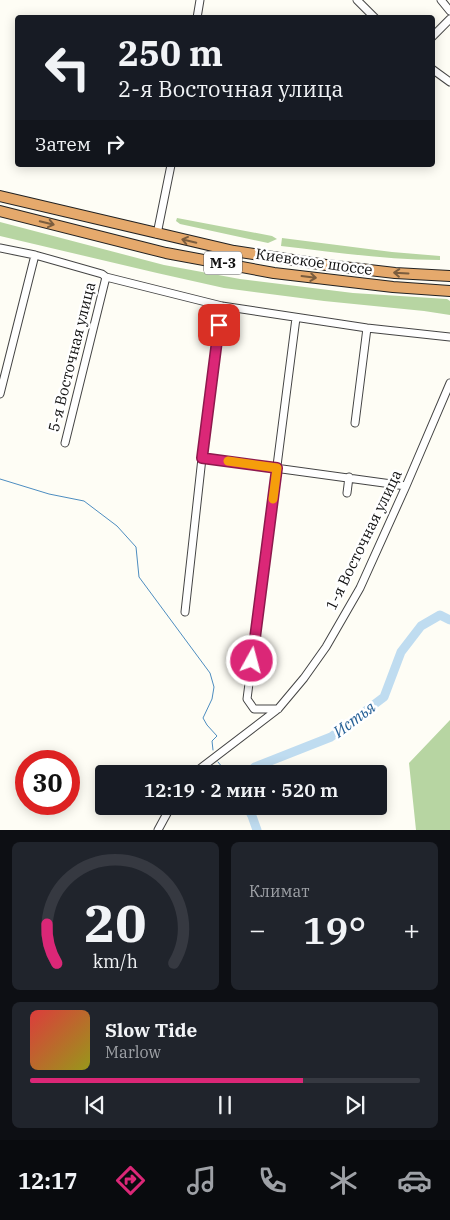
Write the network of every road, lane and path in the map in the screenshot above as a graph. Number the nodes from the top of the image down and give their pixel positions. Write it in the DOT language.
graph roads {
  1 [pos="200,0"];
  2 [pos="356,0"];
  3 [pos="441,0"];
  4 [pos="450,10"];
  5 [pos="198,15"];
  6 [pos="372,15"];
  7 [pos="450,19"];
  8 [pos="435,35"];
  9 [pos="435,71"];
  10 [pos="450,82"];
  11 [pos="171,167"];
  12 [pos="0,196"];
  13 [pos="0,211"];
  14 [pos="157,234"];
  15 [pos="0,248"];
  16 [pos="35,255"];
  17 [pos="275,258"];
  18 [pos="274,273"];
  19 [pos="450,276"];
  20 [pos="106,277"];
  21 [pos="450,291"];
  22 [pos="222,306"];
  23 [pos="296,318"];
  24 [pos="367,328"];
  25 [pos="450,337"];
  26 [pos="450,383"];
  27 [pos="0,394"];
  28 [pos="355,422"];
  29 [pos="65,443"];
  30 [pos="202,458"];
  31 [pos="277,468"];
  32 [pos="349,477"];
  33 [pos="406,486"];
  34 [pos="347,493"];
  35 [pos="185,612"];
  36 [pos="278,709"];
  37 [pos="206,765"];
  38 [pos="166,815"];
  39 [pos="158,830"];
  1 -- 5 [label="street"];
  2 -- 6 [label="street"];
  3 -- 4 [label="street"];
  7 -- 8 [label="street"];
  9 -- 10 [label="street"];
  11 -- 14 [label="street"];
  12 -- 14 [label="highway, Киевское шоссе / М-3"];
  13 -- 18 [label="highway, Киевское шоссе / М-3, one-way"];
  17 -- 14 [label="highway, Киевское шоссе / М-3, one-way"];
  15 -- 16 [label="street"];
  16 -- 20 [label="street"];
  16 -- 27 [label="street"];
  17 -- 18 [label="highway"];
  19 -- 17 [label="highway, Киевское шоссе / М-3, one-way"];
  18 -- 21 [label="highway, Киевское шоссе / М-3, one-way"];
  20 -- 22 [label="street"];
  20 -- 29 [label="street, 5-я Восточная улица"];
  22 -- 23 [label="street"];
  22 -- 30 [label="street"];
  23 -- 24 [label="street"];
  23 -- 31 [label="street"];
  24 -- 25 [label="street"];
  24 -- 28 [label="street"];
  26 -- 33 [label="street, 1-я Восточная улица"];
  30 -- 31 [label="street"];
  30 -- 35 [label="street"];
  31 -- 32 [label="street"];
  31 -- 36 [label="street"];
  32 -- 33 [label="street"];
  32 -- 34 [label="street"];
  33 -- 36 [label="street, 1-я Восточная улица"];
  36 -- 37 [label="street, 1-я Восточная улица"];
  38 -- 39 [label="street"];
}
